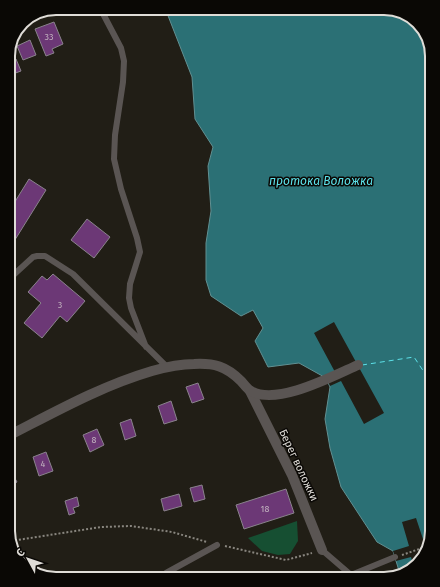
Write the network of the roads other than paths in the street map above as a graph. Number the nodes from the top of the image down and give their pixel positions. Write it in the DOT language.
graph roads {
  1 [pos="104,15"];
  2 [pos="15,274"];
  3 [pos="146,347"];
  4 [pos="358,365"];
  5 [pos="167,367"];
  6 [pos="250,391"];
  7 [pos="15,432"];
  8 [pos="217,545"];
  9 [pos="322,550"];
  10 [pos="395,557"];
  11 [pos="166,572"];
  12 [pos="346,572"];
  13 [pos="363,572"];
  1 -- 3 [label="lane"];
  2 -- 3 [label="lane"];
  3 -- 5 [label="lane"];
  4 -- 6 [label="street"];
  5 -- 6 [label="street, Берег воложки"];
  5 -- 7 [label="street, Берег воложки"];
  6 -- 9 [label="street, Берег воложки"];
  8 -- 11 [label="lane"];
  9 -- 12 [label="lane"];
  10 -- 13 [label="lane"];
}
